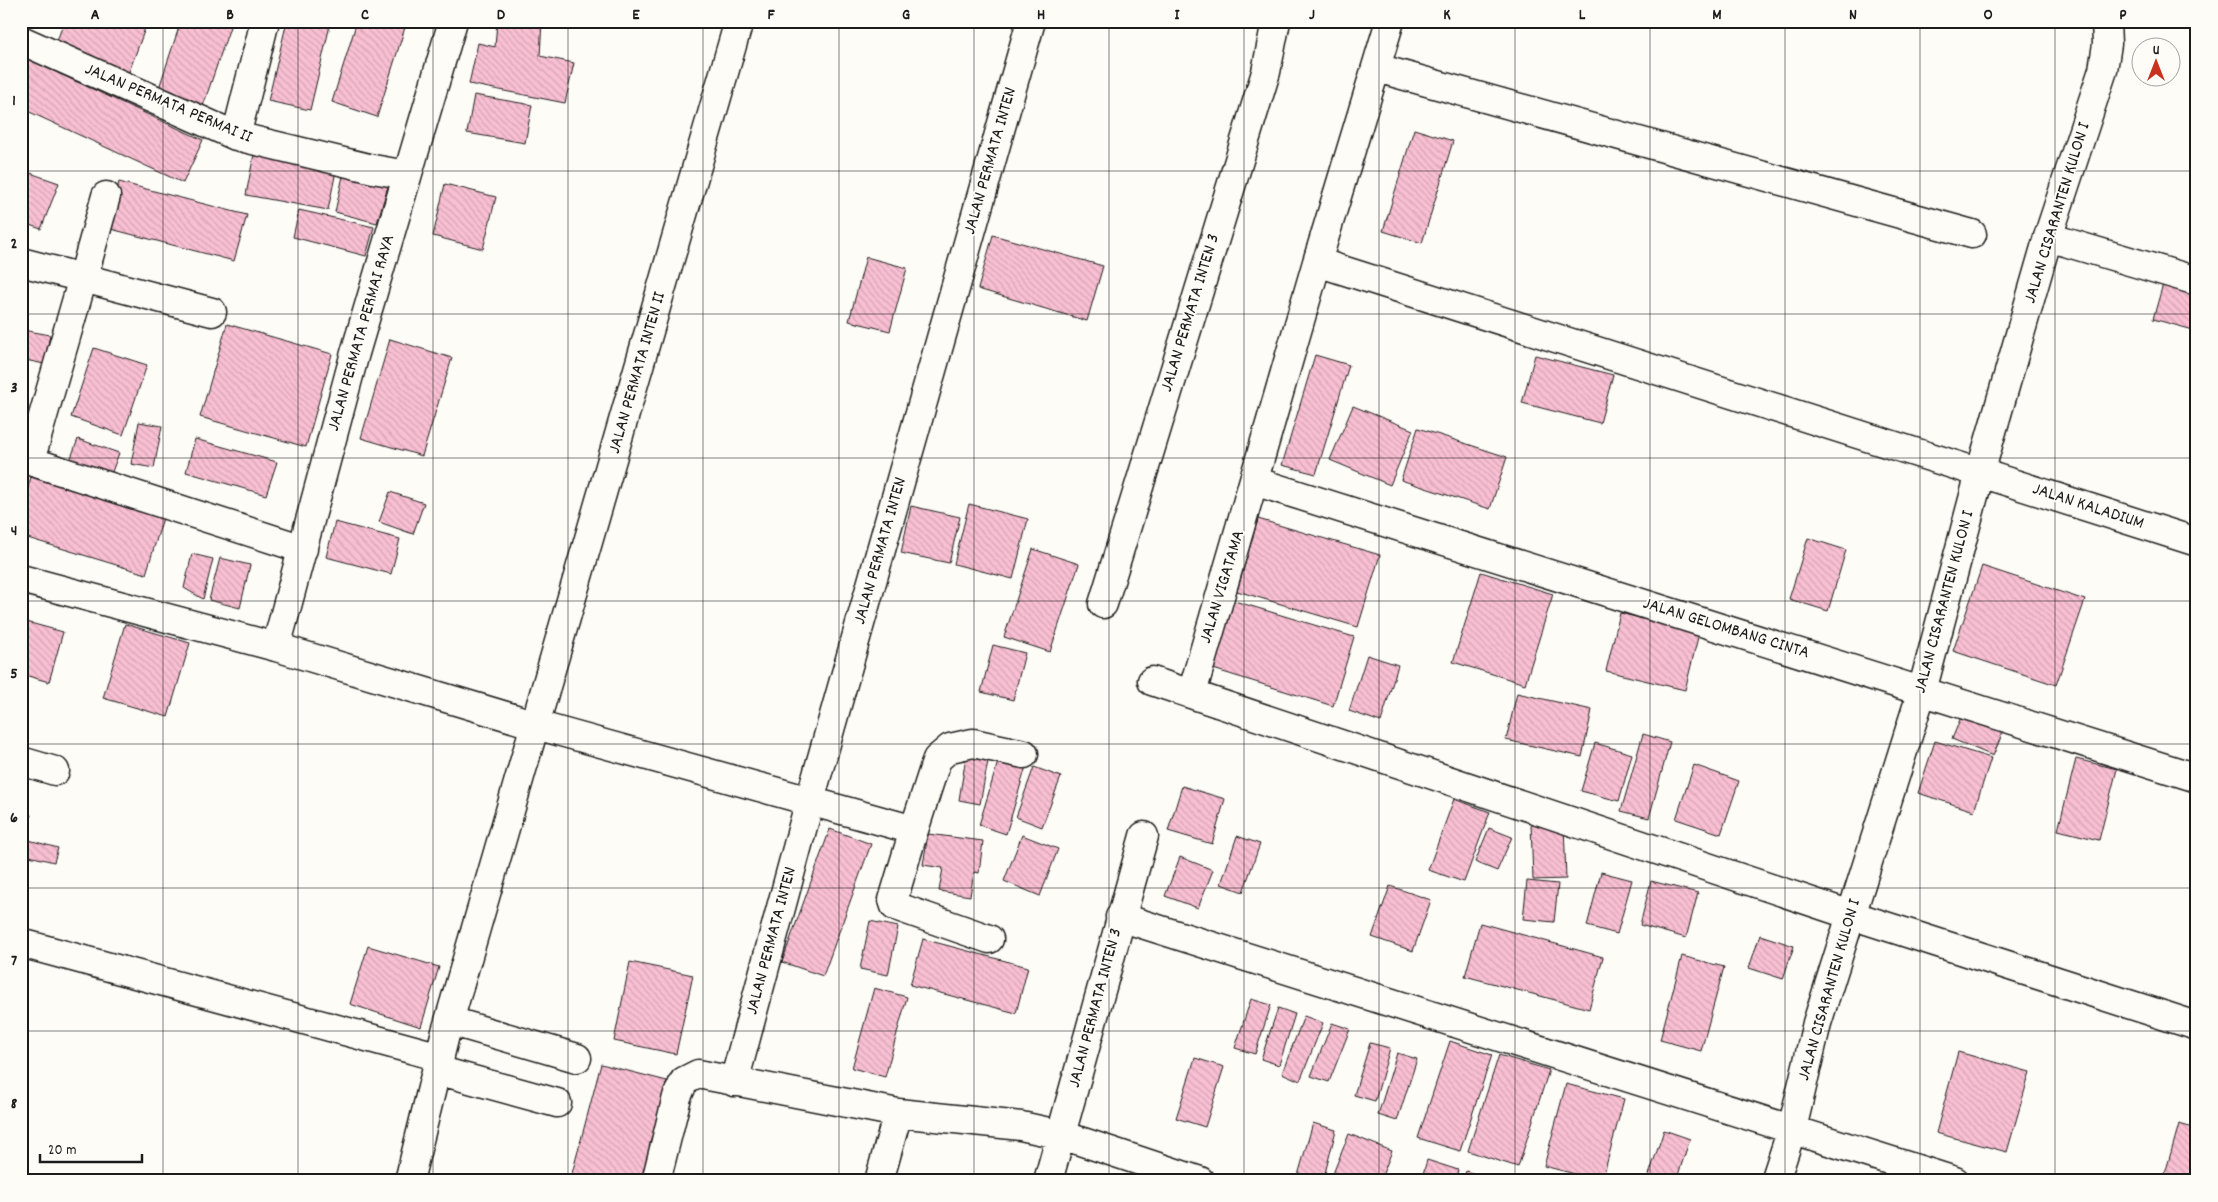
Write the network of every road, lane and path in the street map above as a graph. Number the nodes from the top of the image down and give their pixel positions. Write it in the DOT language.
graph roads {
  1 [pos="265,21"];
  2 [pos="452,21"];
  3 [pos="739,21"];
  4 [pos="1031,21"];
  5 [pos="1276,21"];
  6 [pos="1390,21"];
  7 [pos="2106,21"];
  8 [pos="21,40"];
  9 [pos="1377,68"];
  10 [pos="236,136"];
  11 [pos="407,175"];
  12 [pos="106,196"];
  13 [pos="1972,234"];
  14 [pos="2048,237"];
  15 [pos="21,262"];
  16 [pos="1317,262"];
  17 [pos="83,278"];
  18 [pos="2197,281"];
  19 [pos="212,312"];
  20 [pos="25,460"];
  21 [pos="1980,473"];
  22 [pos="1254,481"];
  23 [pos="2197,542"];
  24 [pos="303,548"];
  25 [pos="21,579"];
  26 [pos="1103,604"];
  27 [pos="276,647"];
  28 [pos="1152,681"];
  29 [pos="1922,691"];
  30 [pos="1192,693"];
  31 [pos="536,725"];
  32 [pos="1024,754"];
  33 [pos="21,761"];
  34 [pos="55,771"];
  35 [pos="2197,778"];
  36 [pos="810,800"];
  37 [pos="914,830"];
  38 [pos="1144,836"];
  39 [pos="1851,915"];
  40 [pos="1120,917"];
  41 [pos="989,939"];
  42 [pos="21,943"];
  43 [pos="450,1021"];
  44 [pos="2197,1026"];
  45 [pos="577,1058"];
  46 [pos="438,1064"];
  47 [pos="734,1082"];
  48 [pos="557,1103"];
  49 [pos="898,1113"];
  50 [pos="1792,1128"];
  51 [pos="1062,1135"];
  52 [pos="410,1181"];
  53 [pos="656,1181"];
  54 [pos="879,1181"];
  55 [pos="1048,1181"];
  56 [pos="1200,1181"];
  57 [pos="1775,1181"];
  58 [pos="1956,1181"];
  1 -- 10 [label="street"];
  2 -- 11 [label="street, JALAN PERMATA PERMAI RAYA"];
  3 -- 31 [label="street, JALAN PERMATA INTEN II"];
  4 -- 36 [label="street, JALAN PERMATA INTEN"];
  5 -- 26 [label="street, JALAN PERMATA INTEN 3"];
  6 -- 9 [label="street, JALAN VIGATAMA"];
  7 -- 14 [label="street, JALAN CISARANTEN KULON I"];
  8 -- 10 [label="street, JALAN PERMATA PERMAI II"];
  9 -- 13 [label="street"];
  9 -- 16 [label="street, JALAN VIGATAMA"];
  10 -- 11 [label="street, JALAN PERMATA PERMAI II"];
  11 -- 24 [label="street, JALAN PERMATA PERMAI RAYA"];
  12 -- 17 [label="street"];
  14 -- 18 [label="street"];
  14 -- 21 [label="street, JALAN CISARANTEN KULON I"];
  15 -- 17 [label="street"];
  16 -- 21 [label="street, JALAN KALADIUM"];
  16 -- 22 [label="street, JALAN VIGATAMA"];
  17 -- 19 [label="street"];
  17 -- 20 [label="street"];
  20 -- 24 [label="street"];
  21 -- 23 [label="street, JALAN KALADIUM"];
  21 -- 29 [label="street, JALAN CISARANTEN KULON I"];
  22 -- 29 [label="street, JALAN GELOMBANG CINTA"];
  22 -- 30 [label="street, JALAN VIGATAMA"];
  24 -- 27 [label="street, JALAN PERMATA PERMAI RAYA"];
  25 -- 27 [label="street"];
  27 -- 31 [label="street"];
  28 -- 30 [label="street"];
  29 -- 35 [label="street, JALAN GELOMBANG CINTA"];
  29 -- 39 [label="street, JALAN CISARANTEN KULON I"];
  30 -- 39 [label="street"];
  31 -- 36 [label="street"];
  31 -- 43 [label="street, JALAN PERMATA INTEN II"];
  32 -- 37 [label="street"];
  33 -- 34 [label="street"];
  36 -- 37 [label="street"];
  36 -- 47 [label="street, JALAN PERMATA INTEN"];
  37 -- 41 [label="street"];
  38 -- 40 [label="street, JALAN PERMATA INTEN 3"];
  39 -- 44 [label="street"];
  39 -- 50 [label="street, JALAN CISARANTEN KULON I"];
  40 -- 50 [label="street"];
  40 -- 51 [label="street, JALAN PERMATA INTEN 3"];
  42 -- 46 [label="street"];
  43 -- 45 [label="street"];
  43 -- 46 [label="street, JALAN PERMATA INTEN II"];
  46 -- 48 [label="street"];
  46 -- 52 [label="street, JALAN PERMATA INTEN II"];
  47 -- 49 [label="street"];
  47 -- 53 [label="street"];
  49 -- 51 [label="street"];
  49 -- 54 [label="street"];
  50 -- 57 [label="street, JALAN CISARANTEN KULON I"];
  50 -- 58 [label="street"];
  51 -- 55 [label="street, JALAN PERMATA INTEN 3"];
  51 -- 56 [label="street"];
}
